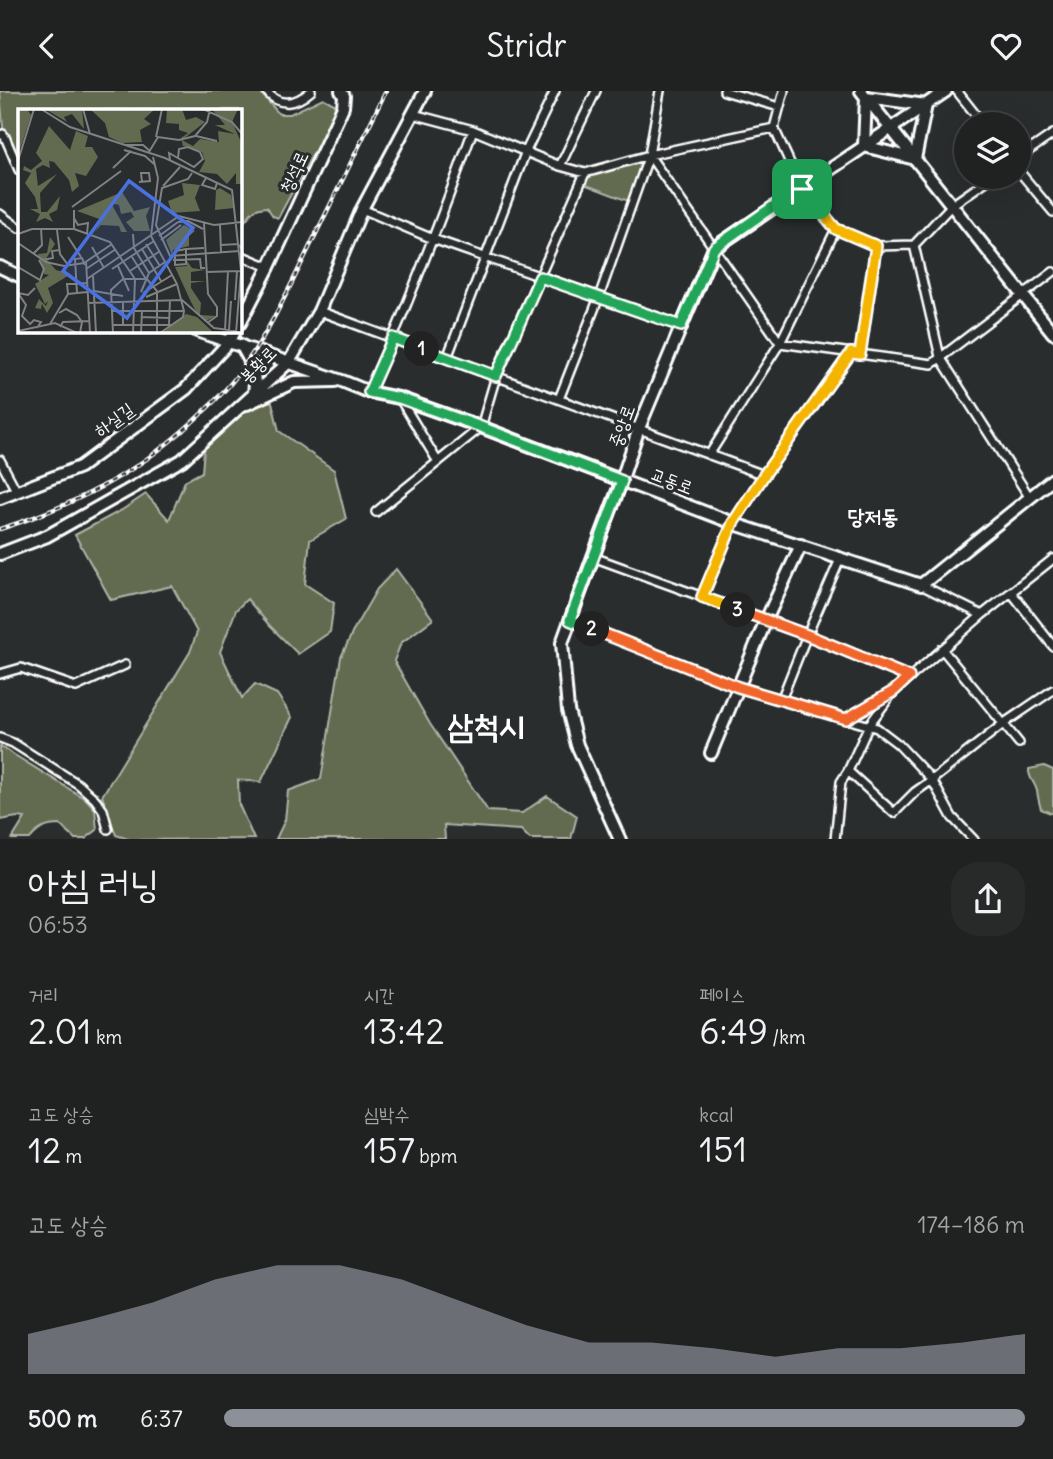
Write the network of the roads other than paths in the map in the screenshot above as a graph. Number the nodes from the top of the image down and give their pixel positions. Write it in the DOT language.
graph roads {
  1 [pos="266,91"];
  2 [pos="311,91"];
  3 [pos="341,91"];
  4 [pos="425,91"];
  5 [pos="555,91"];
  6 [pos="596,91"];
  7 [pos="660,91"];
  8 [pos="724,91"];
  9 [pos="783,91"];
  10 [pos="946,91"];
  11 [pos="957,91"];
  12 [pos="864,94"];
  13 [pos="926,105"];
  14 [pos="779,107"];
  15 [pos="974,112"];
  16 [pos="413,114"];
  17 [pos="774,128"];
  18 [pos="890,128"];
  19 [pos="473,130"];
  20 [pos="1053,134"];
  21 [pos="2,135"];
  22 [pos="864,146"];
  23 [pos="1031,149"];
  24 [pos="527,151"];
  25 [pos="649,155"];
  26 [pos="915,159"];
  27 [pos="560,166"];
  28 [pos="18,168"];
  29 [pos="585,173"];
  30 [pos="1031,186"];
  31 [pos="801,187"];
  32 [pos="975,189"];
  33 [pos="952,205"];
  34 [pos="362,209"];
  35 [pos="1053,212"];
  36 [pos="0,214"];
  37 [pos="18,227"];
  38 [pos="836,229"];
  39 [pos="433,239"];
  40 [pos="914,245"];
  41 [pos="876,246"];
  42 [pos="714,248"];
  43 [pos="242,256"];
  44 [pos="486,257"];
  45 [pos="0,267"];
  46 [pos="269,267"];
  47 [pos="18,272"];
  48 [pos="1053,272"];
  49 [pos="540,277"];
  50 [pos="1023,295"];
  51 [pos="599,297"];
  52 [pos="245,304"];
  53 [pos="320,311"];
  54 [pos="681,326"];
  55 [pos="206,333"];
  56 [pos="1053,333"];
  57 [pos="393,338"];
  58 [pos="235,339"];
  59 [pos="780,344"];
  60 [pos="851,353"];
  61 [pos="860,354"];
  62 [pos="940,357"];
  63 [pos="447,358"];
  64 [pos="289,362"];
  65 [pos="496,376"];
  66 [pos="342,381"];
  67 [pos="369,392"];
  68 [pos="254,393"];
  69 [pos="399,398"];
  70 [pos="559,399"];
  71 [pos="238,408"];
  72 [pos="481,427"];
  73 [pos="639,428"];
  74 [pos="709,454"];
  75 [pos="0,460"];
  76 [pos="438,462"];
  77 [pos="764,475"];
  78 [pos="1053,479"];
  79 [pos="622,481"];
  80 [pos="17,492"];
  81 [pos="0,498"];
  82 [pos="1030,498"];
  83 [pos="376,512"];
  84 [pos="733,523"];
  85 [pos="801,545"];
  86 [pos="0,554"];
  87 [pos="593,557"];
  88 [pos="841,558"];
  89 [pos="1053,559"];
  90 [pos="921,585"];
  91 [pos="1011,592"];
  92 [pos="702,597"];
  93 [pos="982,615"];
  94 [pos="570,620"];
  95 [pos="766,620"];
  96 [pos="807,635"];
  97 [pos="1053,646"];
  98 [pos="942,649"];
  99 [pos="125,665"];
  100 [pos="0,674"];
  101 [pos="909,677"];
  102 [pos="738,687"];
  103 [pos="1053,690"];
  104 [pos="894,691"];
  105 [pos="781,699"];
  106 [pos="846,719"];
  107 [pos="1003,724"];
  108 [pos="869,725"];
  109 [pos="0,738"];
  110 [pos="1019,744"];
  111 [pos="711,753"];
  112 [pos="848,771"];
  113 [pos="932,781"];
  114 [pos="107,829"];
  115 [pos="620,839"];
  116 [pos="835,839"];
  117 [pos="974,839"];
  1 -- 2 [label="street"];
  3 -- 46 [label="street, 청석로"];
  4 -- 16 [label="street, 봉황로"];
  5 -- 24 [label="street"];
  6 -- 27 [label="street"];
  7 -- 25 [label="street"];
  8 -- 14 [label="street"];
  9 -- 14 [label="street"];
  10 -- 13 [label="street"];
  11 -- 15 [label="street"];
  12 -- 13 [label="street"];
  12 -- 18 [label="street"];
  12 -- 22 [label="street"];
  13 -- 18 [label="street"];
  13 -- 26 [label="street"];
  14 -- 17 [label="street"];
  16 -- 19 [label="street"];
  16 -- 34 [label="street, 봉황로"];
  17 -- 25 [label="street"];
  17 -- 31 [label="street"];
  18 -- 22 [label="street"];
  18 -- 26 [label="street"];
  19 -- 24 [label="street"];
  19 -- 39 [label="street"];
  20 -- 23 [label="street"];
  21 -- 28 [label="street"];
  22 -- 26 [label="street"];
  22 -- 31 [label="street"];
  24 -- 27 [label="street"];
  24 -- 44 [label="street"];
  25 -- 29 [label="street"];
  25 -- 42 [label="street"];
  25 -- 51 [label="street"];
  26 -- 33 [label="street"];
  27 -- 29 [label="street"];
  29 -- 49 [label="street"];
  30 -- 35 [label="street"];
  31 -- 38 [label="street"];
  31 -- 42 [label="street"];
  32 -- 33 [label="street"];
  33 -- 40 [label="street"];
  33 -- 50 [label="street"];
  34 -- 39 [label="street"];
  34 -- 53 [label="street, 봉황로"];
  36 -- 37 [label="street"];
  38 -- 41 [label="street"];
  38 -- 59 [label="street"];
  39 -- 44 [label="street"];
  39 -- 57 [label="street"];
  40 -- 41 [label="street"];
  40 -- 62 [label="street"];
  41 -- 61 [label="street"];
  42 -- 54 [label="street, 중앙로"];
  42 -- 59 [label="street"];
  43 -- 46 [label="street"];
  44 -- 49 [label="street"];
  44 -- 63 [label="street"];
  45 -- 47 [label="street"];
  46 -- 52 [label="street, 청석로"];
  48 -- 50 [label="street"];
  49 -- 51 [label="street"];
  49 -- 65 [label="street"];
  50 -- 56 [label="street"];
  50 -- 62 [label="street"];
  51 -- 54 [label="street"];
  51 -- 70 [label="street"];
  53 -- 57 [label="street"];
  53 -- 64 [label="street, 봉황로"];
  54 -- 73 [label="street, 중앙로"];
  55 -- 58 [label="street, 교동로"];
  57 -- 63 [label="street"];
  57 -- 67 [label="street"];
  58 -- 64 [label="street, 교동로"];
  58 -- 68 [label="street"];
  58 -- 80 [label="street, 하실길"];
  59 -- 60 [label="street"];
  59 -- 74 [label="street"];
  60 -- 61 [label="street"];
  60 -- 77 [label="street"];
  61 -- 62 [label="street"];
  62 -- 82 [label="street"];
  63 -- 65 [label="street"];
  64 -- 66 [label="street, 교동로"];
  64 -- 68 [label="street, 봉황로"];
  65 -- 70 [label="street"];
  65 -- 72 [label="street"];
  66 -- 67 [label="street, 교동로"];
  66 -- 71 [label="street"];
  67 -- 69 [label="street, 교동로"];
  68 -- 71 [label="street, 봉황로"];
  69 -- 72 [label="street, 교동로"];
  69 -- 76 [label="street"];
  70 -- 73 [label="street"];
  71 -- 86 [label="street, 봉황로"];
  72 -- 76 [label="street"];
  72 -- 79 [label="street, 교동로"];
  73 -- 74 [label="street"];
  73 -- 79 [label="street, 중앙로"];
  74 -- 77 [label="street"];
  75 -- 80 [label="street"];
  76 -- 83 [label="street"];
  77 -- 84 [label="street"];
  78 -- 82 [label="street"];
  79 -- 84 [label="street, 교동로"];
  79 -- 87 [label="street, 중앙로"];
  80 -- 81 [label="street, 하실길"];
  82 -- 90 [label="street"];
  84 -- 85 [label="street, 교동로"];
  84 -- 92 [label="street"];
  85 -- 88 [label="street, 교동로"];
  85 -- 95 [label="street"];
  87 -- 92 [label="street"];
  87 -- 94 [label="street, 중앙로"];
  88 -- 90 [label="street, 교동로"];
  88 -- 96 [label="street"];
  89 -- 91 [label="street"];
  90 -- 93 [label="street, 교동로"];
  91 -- 93 [label="street"];
  91 -- 97 [label="street"];
  92 -- 95 [label="street"];
  93 -- 98 [label="street"];
  94 -- 102 [label="street"];
  94 -- 115 [label="street, 중앙로"];
  95 -- 96 [label="street"];
  95 -- 102 [label="street"];
  96 -- 101 [label="street"];
  96 -- 105 [label="street"];
  98 -- 101 [label="street"];
  98 -- 107 [label="street"];
  99 -- 100 [label="street"];
  101 -- 104 [label="street"];
  102 -- 105 [label="street"];
  102 -- 111 [label="street"];
  103 -- 107 [label="street"];
  104 -- 106 [label="street"];
  104 -- 108 [label="street"];
  105 -- 106 [label="street"];
  106 -- 108 [label="street"];
  107 -- 110 [label="street"];
  107 -- 113 [label="street"];
  108 -- 112 [label="street"];
  108 -- 113 [label="street"];
  109 -- 114 [label="street"];
  112 -- 113 [label="street"];
  112 -- 116 [label="street"];
  113 -- 117 [label="street"];
}
